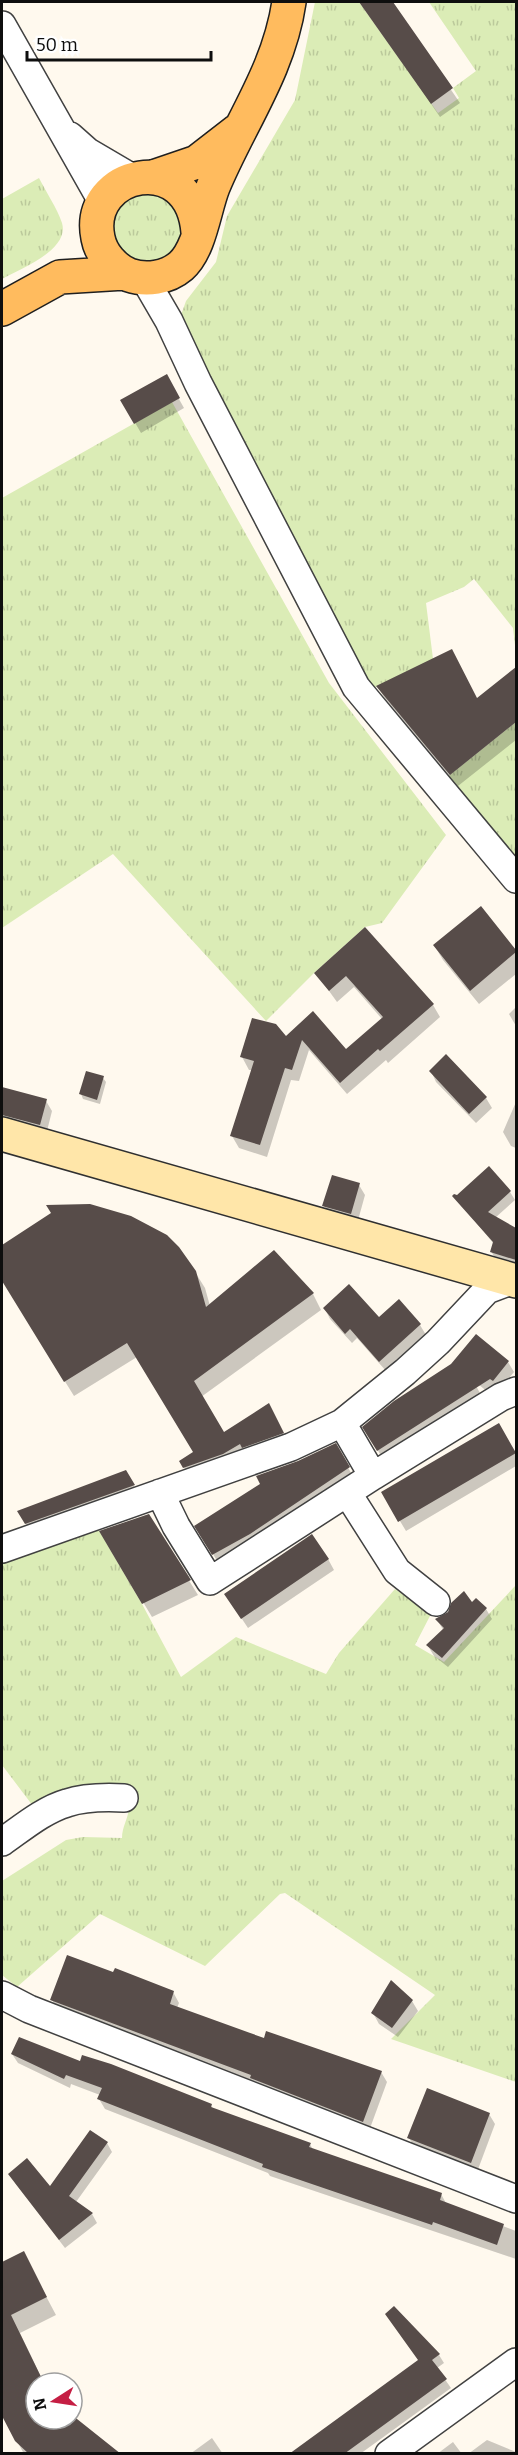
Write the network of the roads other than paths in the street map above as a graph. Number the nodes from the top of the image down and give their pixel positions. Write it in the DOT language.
graph roads {
  1 [pos="289,2"];
  2 [pos="2,25"];
  3 [pos="58,125"];
  4 [pos="243,126"];
  5 [pos="144,178"];
  6 [pos="100,213"];
  7 [pos="198,232"];
  8 [pos="181,266"];
  9 [pos="134,276"];
  10 [pos="60,277"];
  11 [pos="2,309"];
  12 [pos="169,321"];
  13 [pos="516,879"];
  14 [pos="2,1134"];
  15 [pos="516,1280"];
  16 [pos="516,1391"];
  17 [pos="342,1423"];
  18 [pos="373,1476"];
  19 [pos="160,1493"];
  20 [pos="348,1494"];
  21 [pos="2,1549"];
  22 [pos="436,1602"];
  23 [pos="124,1798"];
  24 [pos="2,1842"];
  25 [pos="2,1995"];
  26 [pos="516,2199"];
  27 [pos="516,2362"];
  28 [pos="389,2454"];
  1 -- 4 [label="main road"];
  2 -- 3 [label="street"];
  3 -- 5 [label="street"];
  3 -- 6 [label="street"];
  4 -- 5 [label="main road"];
  4 -- 7 [label="main road"];
  5 -- 6 [label="main road"];
  5 -- 7 [label="main road"];
  6 -- 9 [label="main road"];
  6 -- 10 [label="main road"];
  7 -- 8 [label="main road"];
  8 -- 9 [label="main road"];
  8 -- 12 [label="street"];
  9 -- 10 [label="main road"];
  9 -- 12 [label="street"];
  10 -- 11 [label="main road"];
  12 -- 13 [label="street"];
  14 -- 15 [label="main road"];
  15 -- 17 [label="street"];
  16 -- 18 [label="street"];
  17 -- 18 [label="street"];
  17 -- 19 [label="street"];
  18 -- 20 [label="street"];
  19 -- 20 [label="street"];
  19 -- 21 [label="street"];
  20 -- 22 [label="street"];
  23 -- 24 [label="street"];
  25 -- 26 [label="street"];
  27 -- 28 [label="street"];
}
